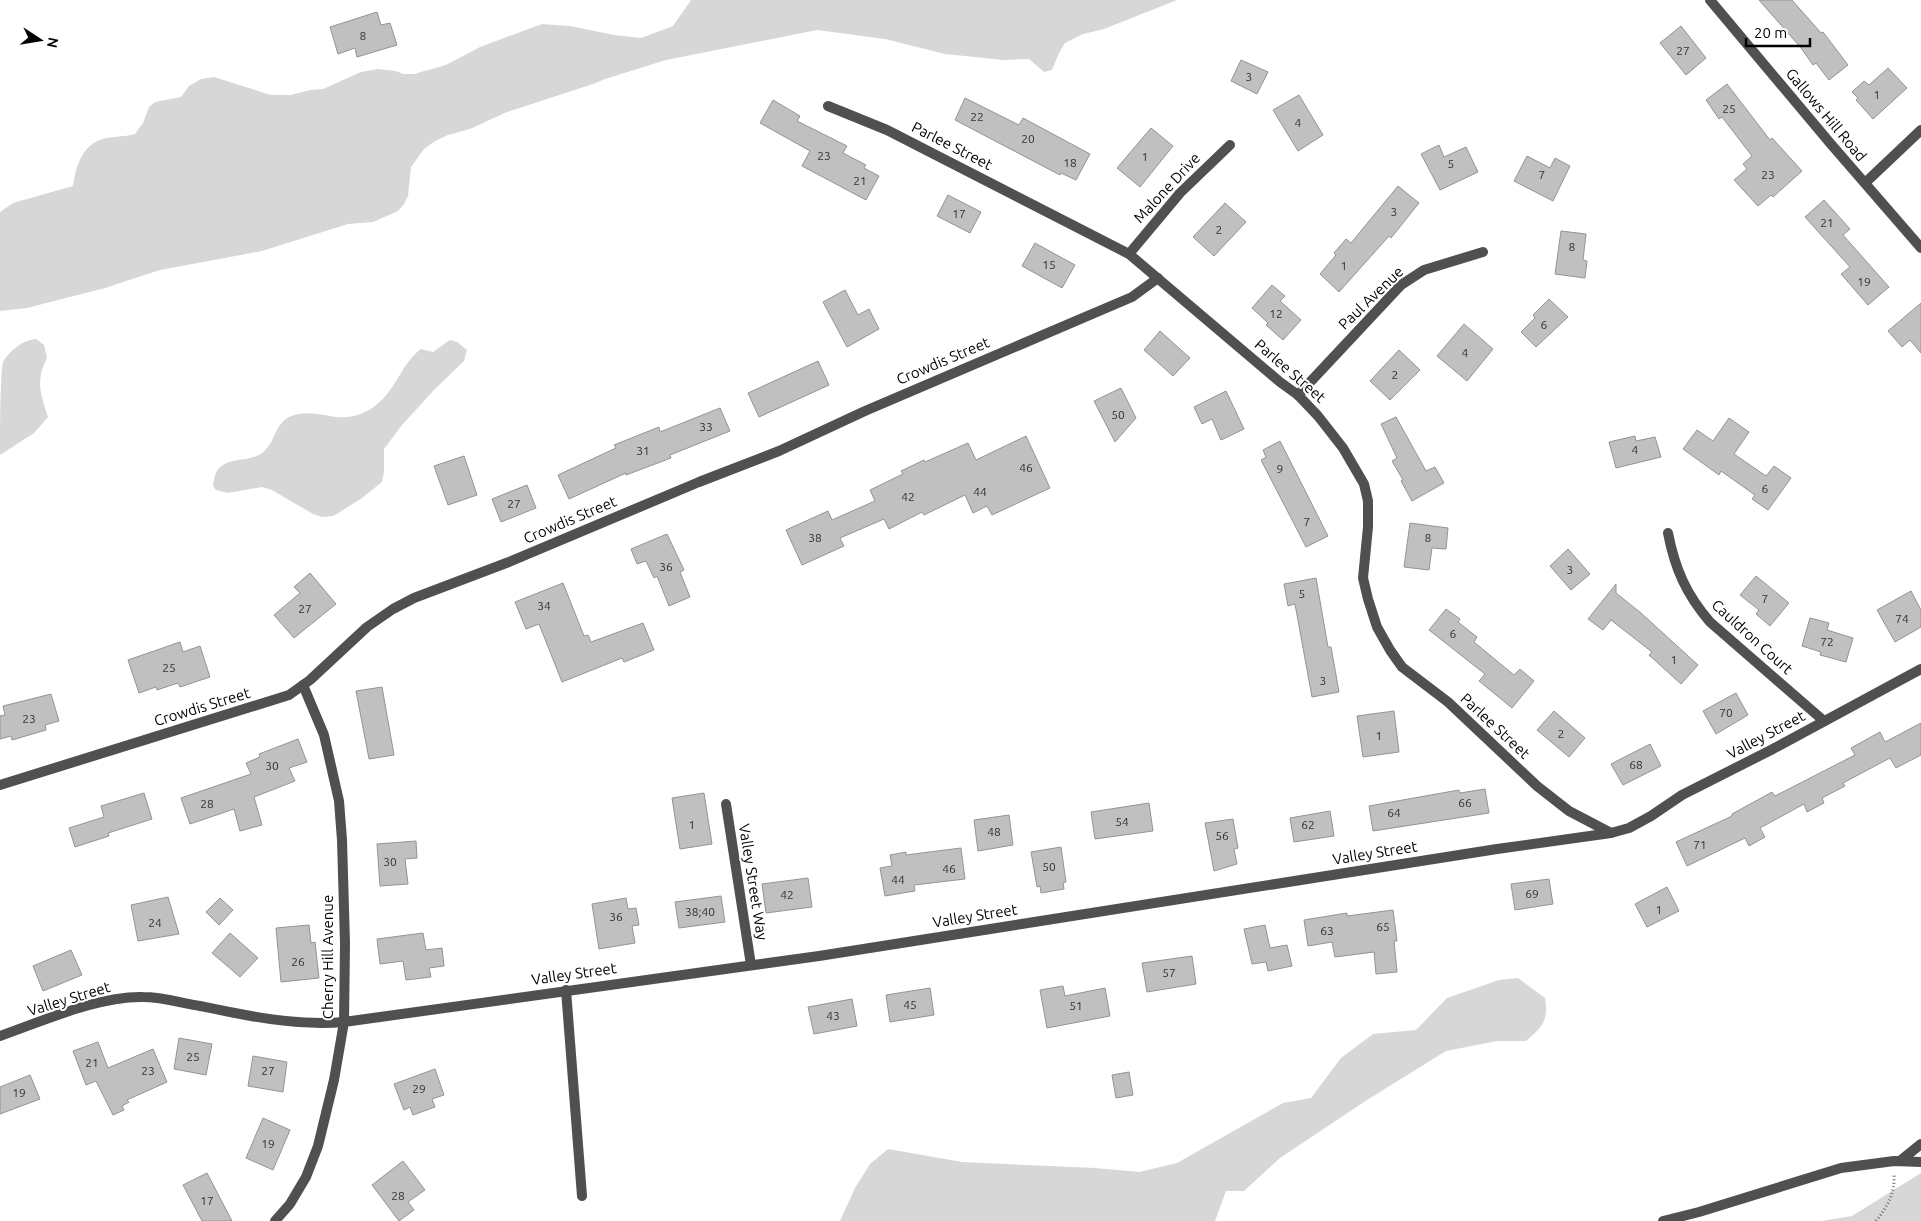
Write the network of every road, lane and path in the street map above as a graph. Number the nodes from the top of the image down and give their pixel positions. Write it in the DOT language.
graph roads {
  1 [pos="1710,0"];
  2 [pos="828,106"];
  3 [pos="1921,130"];
  4 [pos="1230,145"];
  5 [pos="1865,183"];
  6 [pos="1921,248"];
  7 [pos="1484,252"];
  8 [pos="1129,254"];
  9 [pos="1158,278"];
  10 [pos="1298,395"];
  11 [pos="1668,533"];
  12 [pos="1921,669"];
  13 [pos="303,685"];
  14 [pos="1824,721"];
  15 [pos="0,785"];
  16 [pos="726,804"];
  17 [pos="1611,833"];
  18 [pos="751,965"];
  19 [pos="566,990"];
  20 [pos="344,1022"];
  21 [pos="0,1036"];
  22 [pos="1921,1144"];
  23 [pos="1897,1161"];
  24 [pos="1921,1162"];
  25 [pos="582,1196"];
  26 [pos="275,1221"];
  27 [pos="1663,1221"];
  28 [pos="1876,1221"];
  1 -- 5 [label="street, Gallows Hill Road"];
  2 -- 8 [label="street, Parlee Street"];
  3 -- 5 [label="street"];
  4 -- 8 [label="street, Malone Drive"];
  5 -- 6 [label="street, Gallows Hill Road"];
  7 -- 10 [label="street, Paul Avenue"];
  8 -- 9 [label="street, Parlee Street"];
  9 -- 10 [label="street, Parlee Street"];
  9 -- 13 [label="street, Crowdis Street"];
  10 -- 17 [label="street, Parlee Street"];
  11 -- 14 [label="street, Cauldron Court"];
  12 -- 14 [label="street, Valley Street"];
  13 -- 15 [label="street, Crowdis Street"];
  13 -- 20 [label="street, Cherry Hill Avenue"];
  14 -- 17 [label="street, Valley Street"];
  16 -- 18 [label="street, Valley Street Way"];
  17 -- 18 [label="street, Valley Street"];
  18 -- 19 [label="street, Valley Street"];
  19 -- 20 [label="street, Valley Street"];
  19 -- 25 [label="street"];
  20 -- 21 [label="street, Valley Street"];
  20 -- 26 [label="street, Cherry Hill Avenue"];
  22 -- 23 [label="street"];
  23 -- 24 [label="street"];
  23 -- 27 [label="street"];
  23 -- 28 [label="path"];
}
